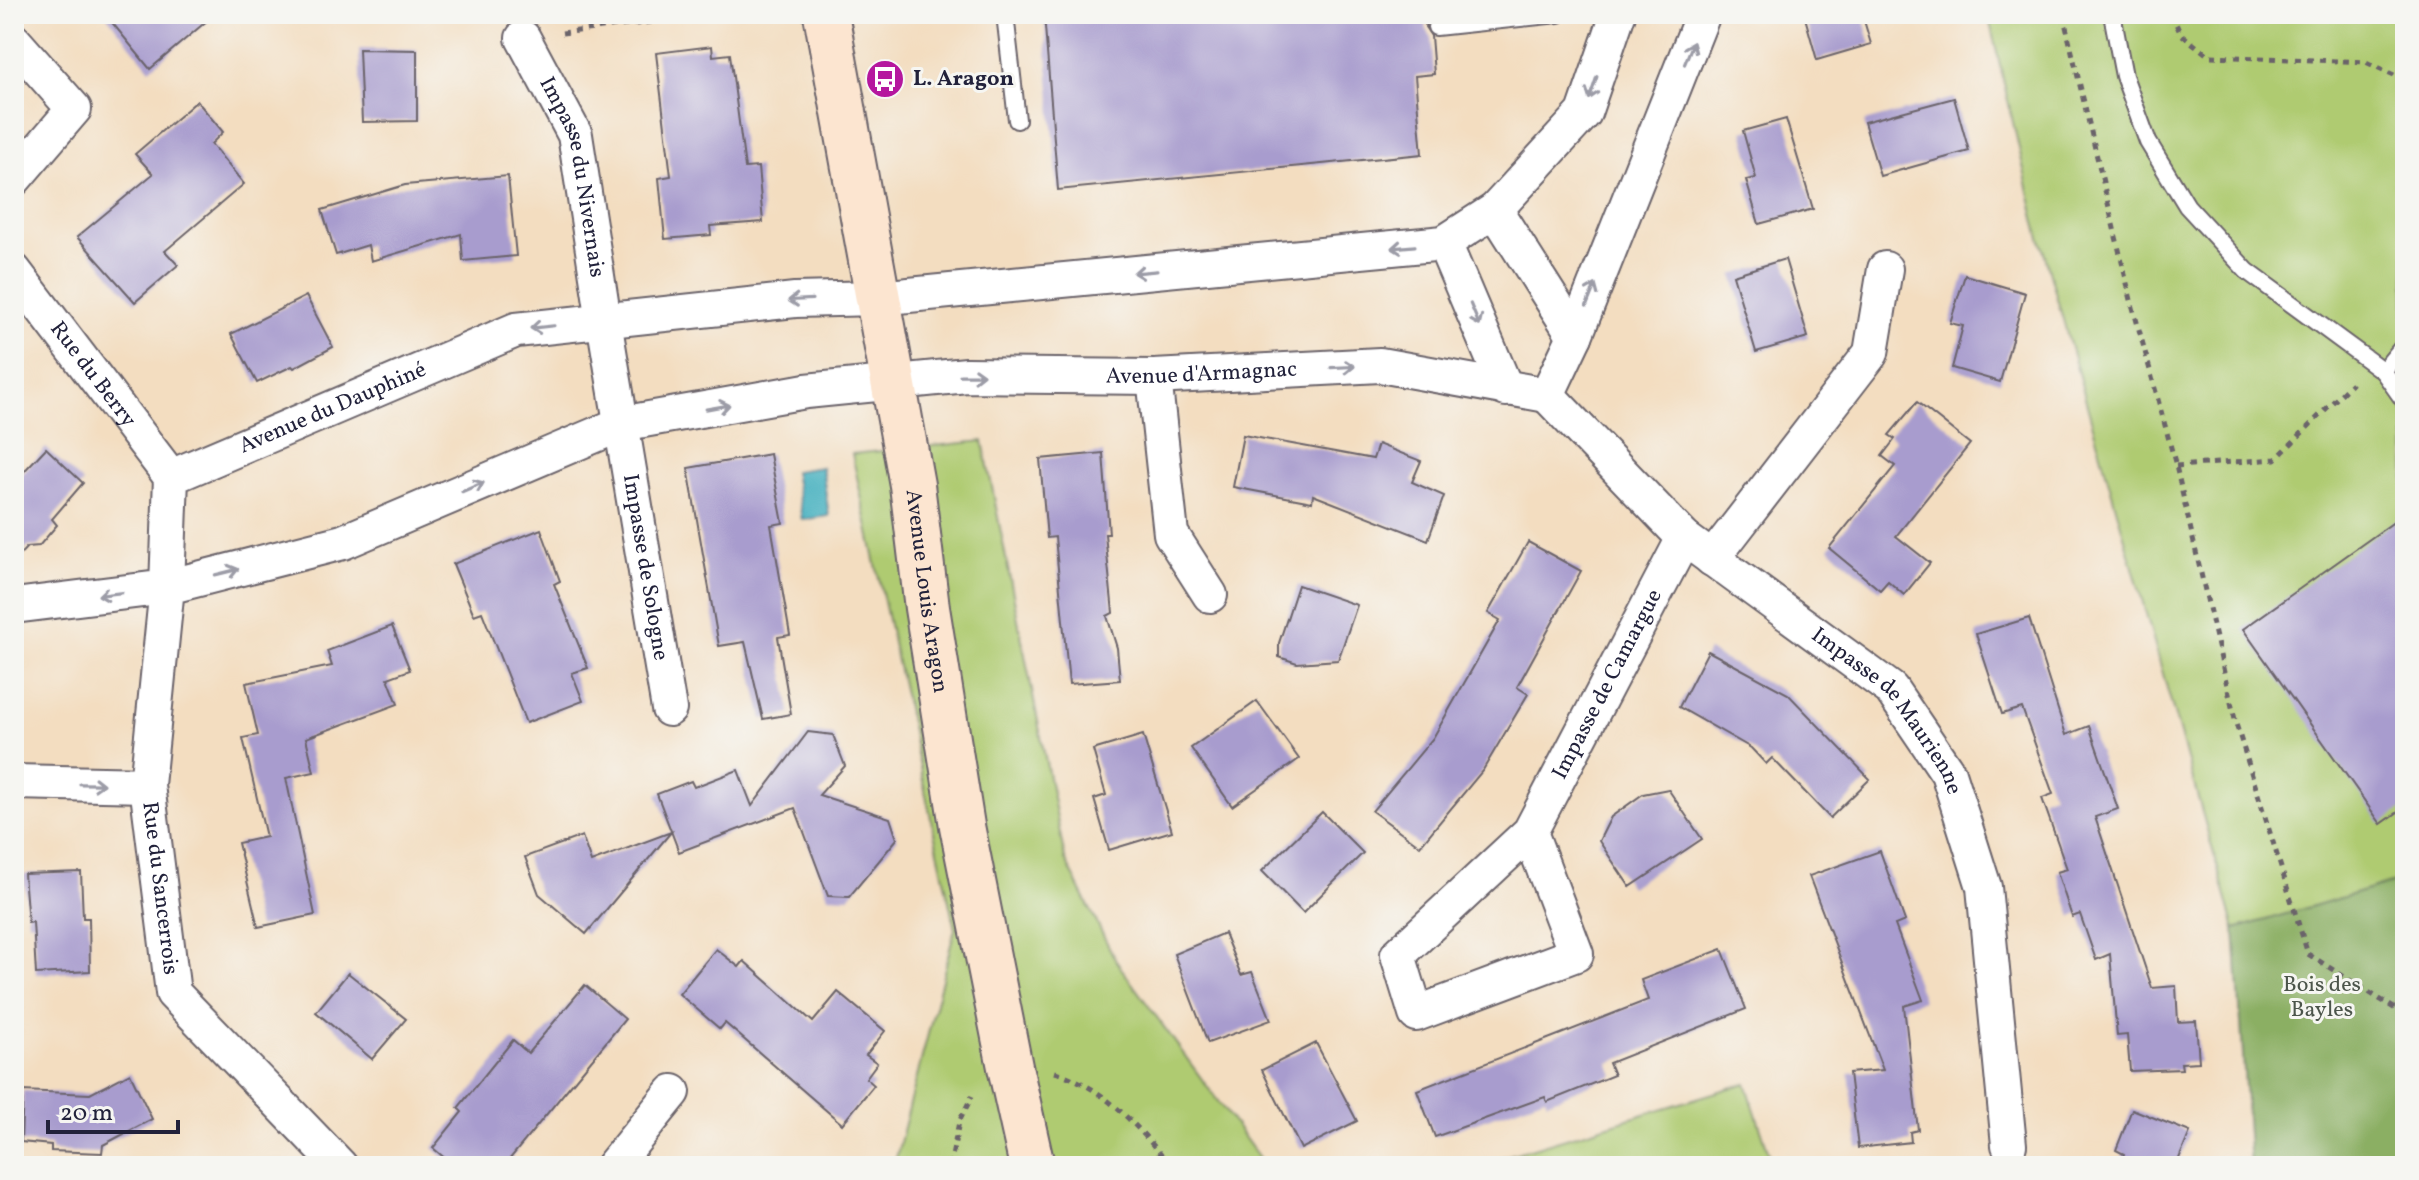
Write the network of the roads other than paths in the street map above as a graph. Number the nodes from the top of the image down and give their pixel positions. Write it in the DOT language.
graph roads {
  1 [pos="826,14"];
  2 [pos="1005,14"];
  3 [pos="1558,14"];
  4 [pos="1618,14"];
  5 [pos="1703,14"];
  6 [pos="2112,14"];
  7 [pos="1436,27"];
  8 [pos="523,38"];
  9 [pos="14,41"];
  10 [pos="1017,120"];
  11 [pos="14,179"];
  12 [pos="1495,210"];
  13 [pos="1444,243"];
  14 [pos="1885,269"];
  15 [pos="14,271"];
  16 [pos="878,298"];
  17 [pos="604,321"];
  18 [pos="1575,336"];
  19 [pos="2405,344"];
  20 [pos="2378,367"];
  21 [pos="1154,377"];
  22 [pos="894,382"];
  23 [pos="1506,389"];
  24 [pos="1547,395"];
  25 [pos="2405,402"];
  26 [pos="621,424"];
  27 [pos="171,477"];
  28 [pos="1684,538"];
  29 [pos="1712,559"];
  30 [pos="167,587"];
  31 [pos="1210,595"];
  32 [pos="14,606"];
  33 [pos="669,709"];
  34 [pos="14,782"];
  35 [pos="147,785"];
  36 [pos="1530,832"];
  37 [pos="673,1092"];
  38 [pos="2009,1145"];
  39 [pos="340,1166"];
  40 [pos="613,1166"];
  41 [pos="1032,1166"];
  1 -- 16 [label="main road, Avenue Louis Aragon"];
  2 -- 10 [label="lane"];
  3 -- 7 [label="lane"];
  4 -- 12 [label="street, one-way"];
  18 -- 5 [label="street, one-way"];
  6 -- 20 [label="lane"];
  8 -- 17 [label="street, Impasse du Nivernais"];
  9 -- 11 [label="street"];
  12 -- 13 [label="street"];
  12 -- 18 [label="street"];
  13 -- 16 [label="street, one-way"];
  13 -- 23 [label="street, one-way"];
  14 -- 29 [label="street"];
  15 -- 27 [label="street, Rue du Berry"];
  16 -- 17 [label="street, Avenue du Dauphiné, one-way"];
  16 -- 22 [label="main road, Avenue Louis Aragon"];
  17 -- 26 [label="street"];
  17 -- 27 [label="street, Avenue du Dauphiné, one-way"];
  18 -- 24 [label="street"];
  19 -- 20 [label="lane"];
  20 -- 25 [label="lane"];
  22 -- 21 [label="street, Avenue d'Armagnac, one-way"];
  21 -- 23 [label="street, Avenue d'Armagnac, one-way"];
  21 -- 31 [label="street"];
  26 -- 22 [label="street, one-way"];
  22 -- 41 [label="main road, Avenue Louis Aragon"];
  23 -- 24 [label="street, Avenue d'Armagnac"];
  24 -- 28 [label="street, Impasse de Maurienne"];
  30 -- 26 [label="street, one-way"];
  26 -- 33 [label="street, Impasse de Sologne"];
  27 -- 30 [label="street"];
  28 -- 29 [label="street, Impasse de Maurienne"];
  28 -- 36 [label="street, Impasse de Camargue"];
  29 -- 38 [label="street, Impasse de Maurienne"];
  30 -- 32 [label="street, one-way"];
  30 -- 35 [label="street"];
  34 -- 35 [label="street, one-way"];
  35 -- 39 [label="street, Rue du Sancerrois"];
  36 -- 36 [label="street, Impasse de Camargue"];
  37 -- 40 [label="street"];
}
